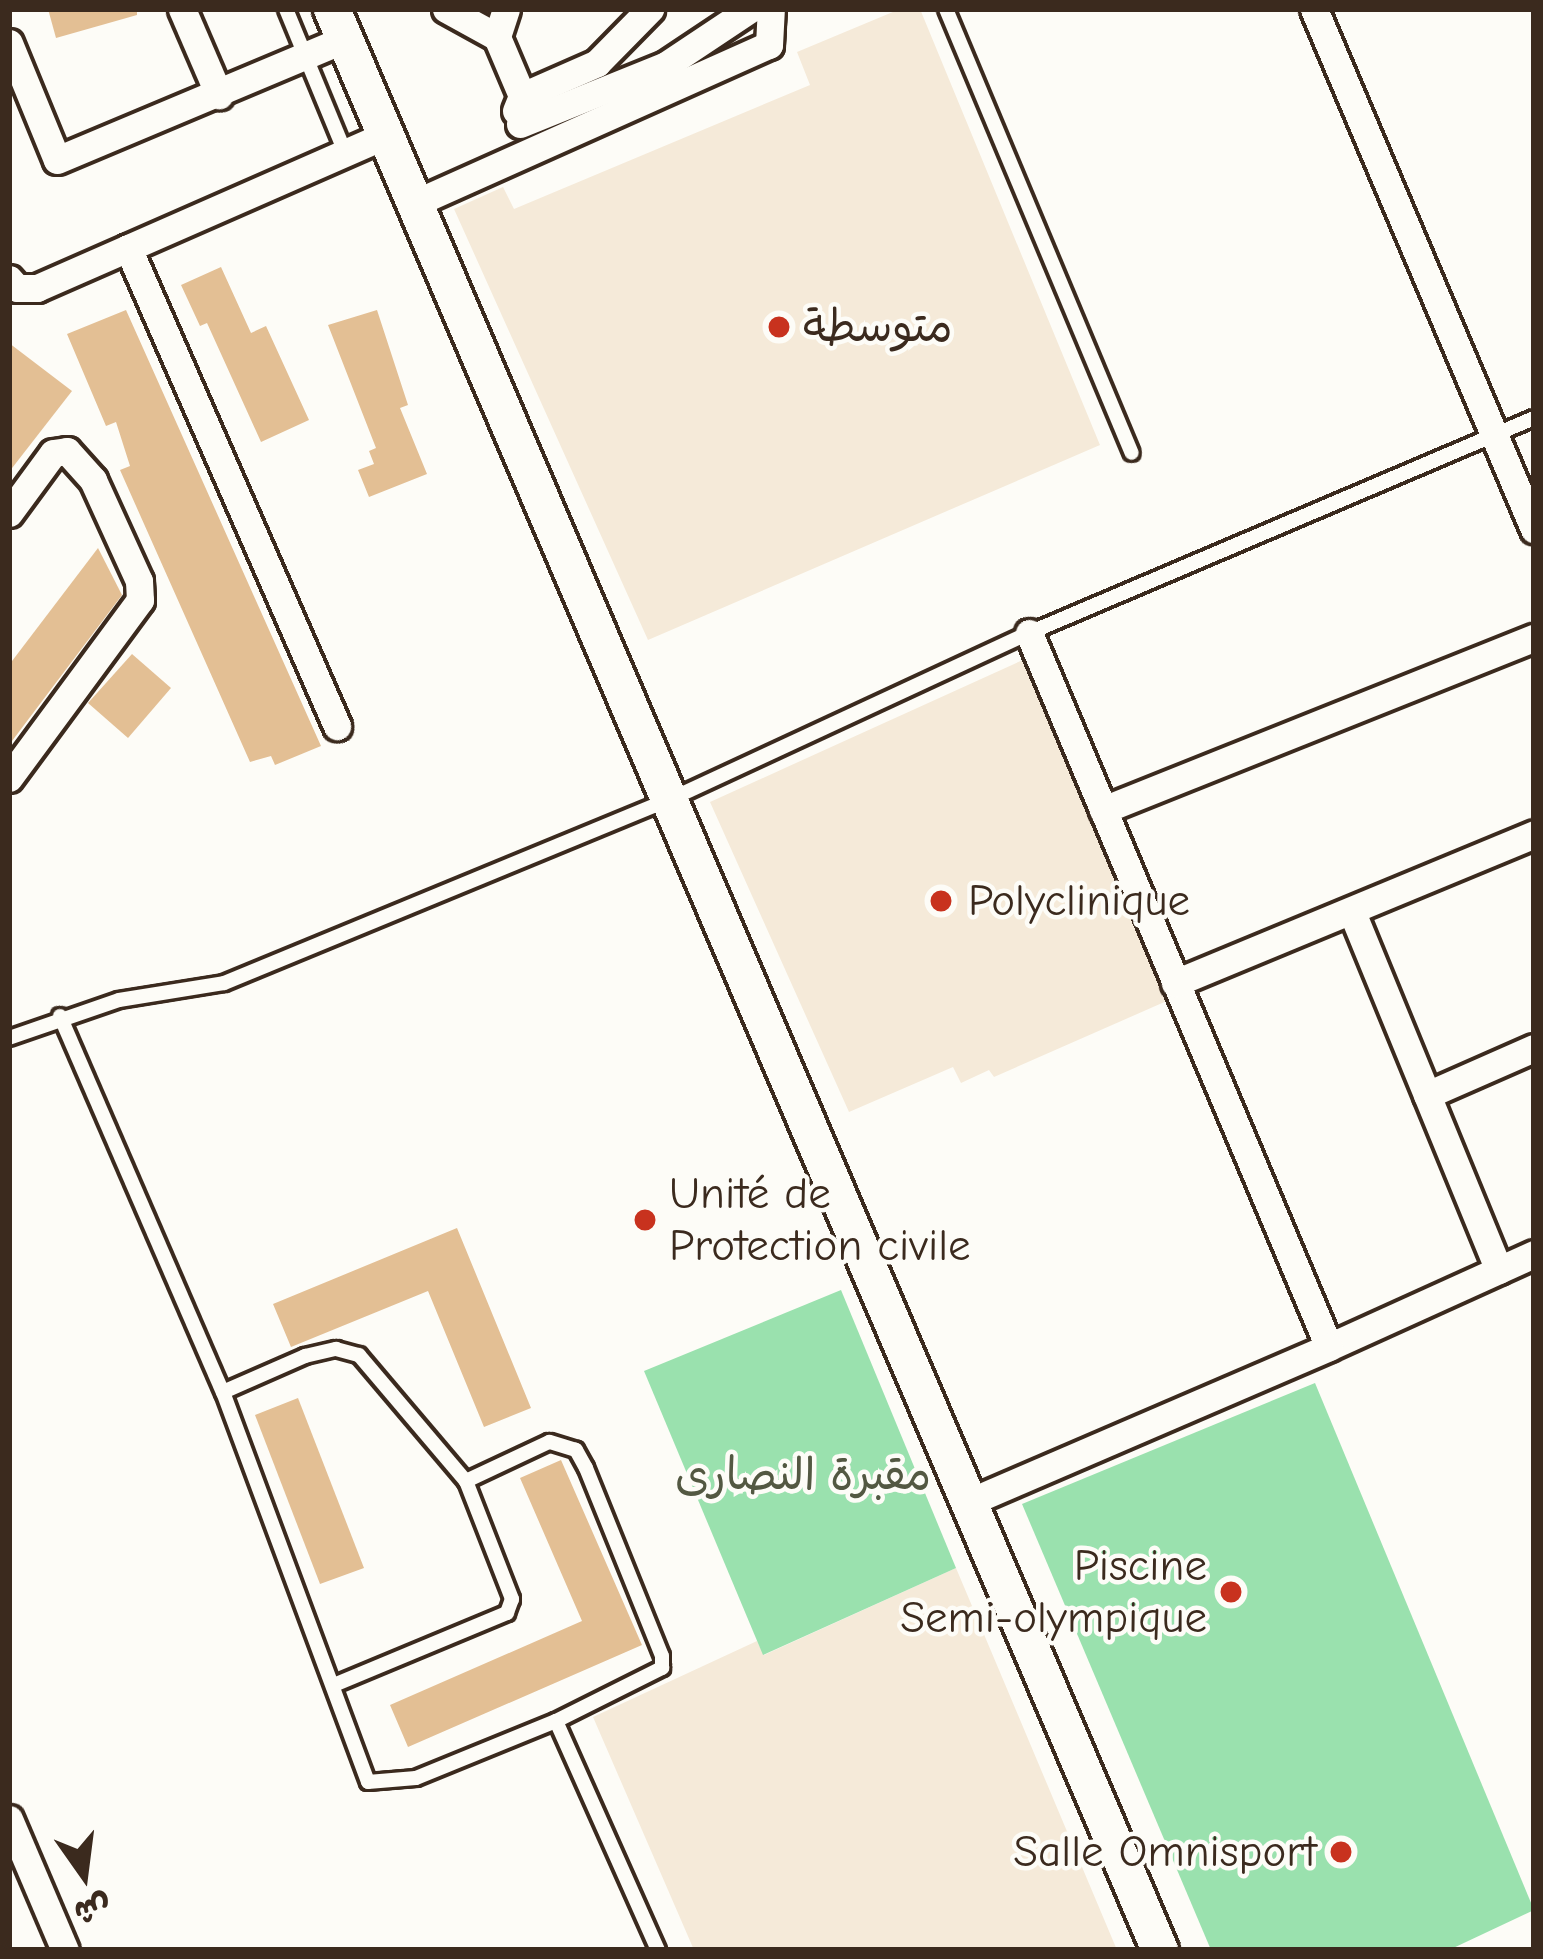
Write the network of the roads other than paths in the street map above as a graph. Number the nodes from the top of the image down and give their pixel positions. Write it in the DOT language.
graph roads {
  1 [pos="182,9"];
  2 [pos="286,9"];
  3 [pos="446,9"];
  4 [pos="506,9"];
  5 [pos="650,9"];
  6 [pos="751,9"];
  7 [pos="771,9"];
  8 [pos="946,9"];
  9 [pos="1314,9"];
  10 [pos="338,24"];
  11 [pos="497,37"];
  12 [pos="9,43"];
  13 [pos="308,59"];
  14 [pos="219,95"];
  15 [pos="521,110"];
  16 [pos="383,136"];
  17 [pos="346,152"];
  18 [pos="527,154"];
  19 [pos="413,204"];
  20 [pos="128,248"];
  21 [pos="9,278"];
  22 [pos="1534,418"];
  23 [pos="1494,435"];
  24 [pos="1132,453"];
  25 [pos="9,513"];
  26 [pos="1534,530"];
  27 [pos="1029,633"];
  28 [pos="1534,638"];
  29 [pos="337,726"];
  30 [pos="9,778"];
  31 [pos="669,800"];
  32 [pos="1103,810"];
  33 [pos="1534,834"];
  34 [pos="1352,912"];
  35 [pos="1175,982"];
  36 [pos="60,1016"];
  37 [pos="9,1037"];
  38 [pos="1534,1048"];
  39 [pos="1427,1095"];
  40 [pos="1534,1254"];
  41 [pos="1499,1270"];
  42 [pos="1329,1348"];
  43 [pos="223,1392"];
  44 [pos="466,1481"];
  45 [pos="968,1503"];
  46 [pos="334,1684"];
  47 [pos="556,1721"];
  48 [pos="9,1819"];
  49 [pos="65,1950"];
  50 [pos="658,1950"];
  51 [pos="1160,1950"];
  1 -- 14 [label="street"];
  2 -- 13 [label="lane"];
  3 -- 11 [label="street"];
  4 -- 11 [label="street"];
  5 -- 15 [label="street"];
  6 -- 15 [label="street"];
  7 -- 18 [label="street"];
  8 -- 24 [label="lane"];
  9 -- 23 [label="street"];
  10 -- 13 [label="street"];
  10 -- 16 [label="main road"];
  11 -- 15 [label="street"];
  12 -- 14 [label="street"];
  13 -- 14 [label="street"];
  13 -- 17 [label="lane"];
  15 -- 18 [label="street"];
  16 -- 17 [label="street"];
  16 -- 19 [label="main road"];
  17 -- 20 [label="street"];
  18 -- 19 [label="street"];
  19 -- 31 [label="main road"];
  20 -- 21 [label="street"];
  20 -- 29 [label="street"];
  22 -- 23 [label="lane"];
  23 -- 26 [label="street"];
  23 -- 27 [label="lane"];
  25 -- 30 [label="street"];
  27 -- 31 [label="lane"];
  27 -- 32 [label="street"];
  28 -- 32 [label="street"];
  31 -- 36 [label="lane"];
  31 -- 45 [label="main road"];
  32 -- 35 [label="street"];
  33 -- 34 [label="street"];
  34 -- 35 [label="street"];
  34 -- 39 [label="street"];
  35 -- 42 [label="street"];
  36 -- 37 [label="lane"];
  36 -- 43 [label="lane"];
  38 -- 39 [label="street"];
  39 -- 41 [label="street"];
  40 -- 41 [label="street"];
  41 -- 42 [label="street"];
  42 -- 45 [label="street"];
  43 -- 44 [label="lane"];
  43 -- 46 [label="lane"];
  44 -- 46 [label="lane"];
  44 -- 47 [label="lane"];
  45 -- 51 [label="main road"];
  46 -- 47 [label="lane"];
  47 -- 50 [label="lane"];
  48 -- 49 [label="street"];
}
